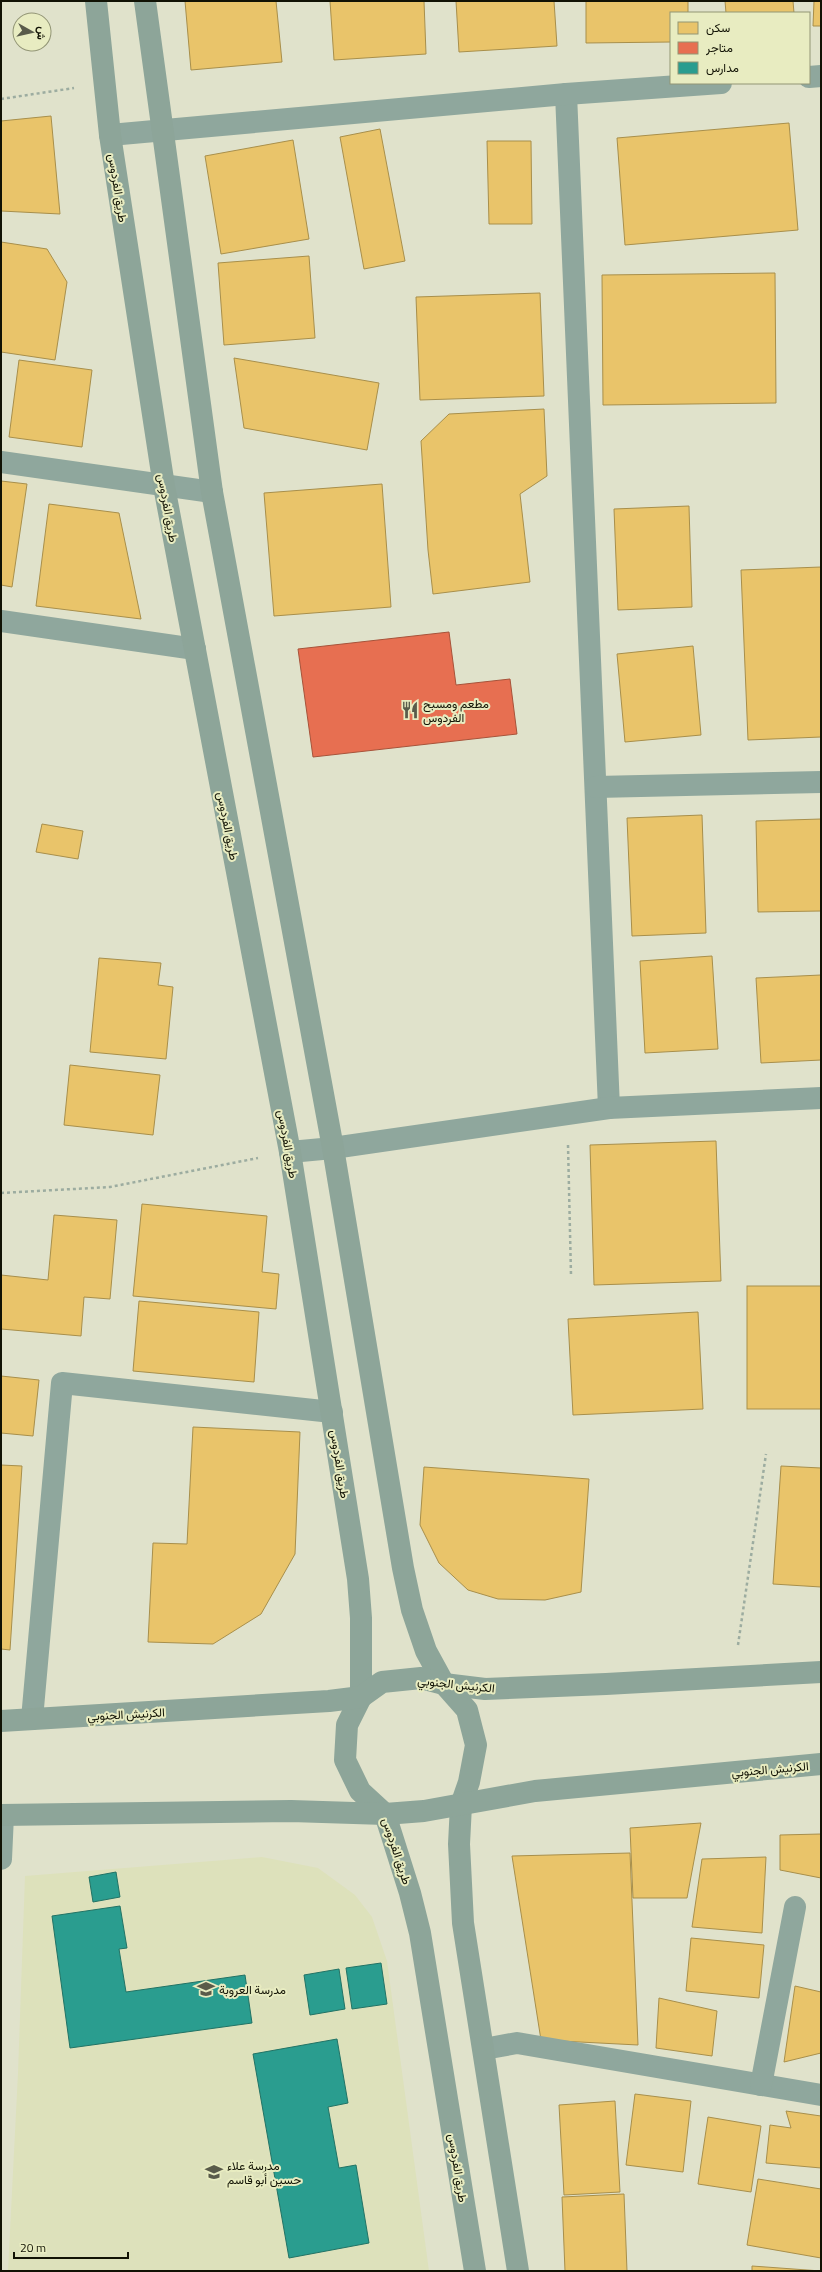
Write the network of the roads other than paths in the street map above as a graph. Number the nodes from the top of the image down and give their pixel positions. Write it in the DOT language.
graph roads {
  1 [pos="96,1"];
  2 [pos="145,1"];
  3 [pos="821,76"];
  4 [pos="810,77"];
  5 [pos="706,84"];
  6 [pos="566,94"];
  7 [pos="161,130"];
  8 [pos="110,135"];
  9 [pos="1,462"];
  10 [pos="164,486"];
  11 [pos="212,492"];
  12 [pos="1,621"];
  13 [pos="195,649"];
  14 [pos="821,782"];
  15 [pos="596,787"];
  16 [pos="821,1098"];
  17 [pos="609,1108"];
  18 [pos="332,1148"];
  19 [pos="290,1152"];
  20 [pos="332,1412"];
  21 [pos="821,1672"];
  22 [pos="444,1684"];
  23 [pos="361,1697"];
  24 [pos="32,1719"];
  25 [pos="1,1721"];
  26 [pos="821,1764"];
  27 [pos="461,1805"];
  28 [pos="385,1814"];
  29 [pos="2,1815"];
  30 [pos="1,1859"];
  31 [pos="795,1907"];
  32 [pos="484,2050"];
  33 [pos="761,2085"];
  34 [pos="821,2095"];
  35 [pos="475,2271"];
  36 [pos="518,2271"];
  1 -- 8 [label="street, طريق الفردوس"];
  2 -- 7 [label="street"];
  3 -- 4 [label="street"];
  5 -- 6 [label="street"];
  6 -- 7 [label="street"];
  6 -- 15 [label="street"];
  7 -- 8 [label="street"];
  7 -- 11 [label="street"];
  8 -- 10 [label="street, طريق الفردوس"];
  9 -- 10 [label="street"];
  10 -- 11 [label="street"];
  10 -- 13 [label="street, طريق الفردوس"];
  11 -- 18 [label="street"];
  12 -- 13 [label="street"];
  13 -- 19 [label="street, طريق الفردوس"];
  14 -- 15 [label="street"];
  15 -- 17 [label="street"];
  16 -- 17 [label="street"];
  17 -- 18 [label="street"];
  18 -- 19 [label="street"];
  18 -- 22 [label="street"];
  19 -- 20 [label="street, طريق الفردوس"];
  20 -- 23 [label="street, طريق الفردوس"];
  20 -- 24 [label="street"];
  21 -- 22 [label="street, الكرنيش الجنوبي"];
  22 -- 23 [label="street, الكرنيش الجنوبي"];
  22 -- 27 [label="street"];
  23 -- 24 [label="street, الكرنيش الجنوبي"];
  23 -- 28 [label="street, طريق الفردوس"];
  24 -- 25 [label="street, الكرنيش الجنوبي"];
  26 -- 27 [label="street, الكرنيش الجنوبي"];
  27 -- 28 [label="street, الكرنيش الجنوبي"];
  27 -- 32 [label="street"];
  28 -- 29 [label="street, الكرنيش الجنوبي"];
  28 -- 35 [label="street, طريق الفردوس"];
  29 -- 30 [label="street"];
  31 -- 33 [label="street"];
  32 -- 33 [label="street"];
  32 -- 36 [label="street"];
  33 -- 34 [label="street"];
}
